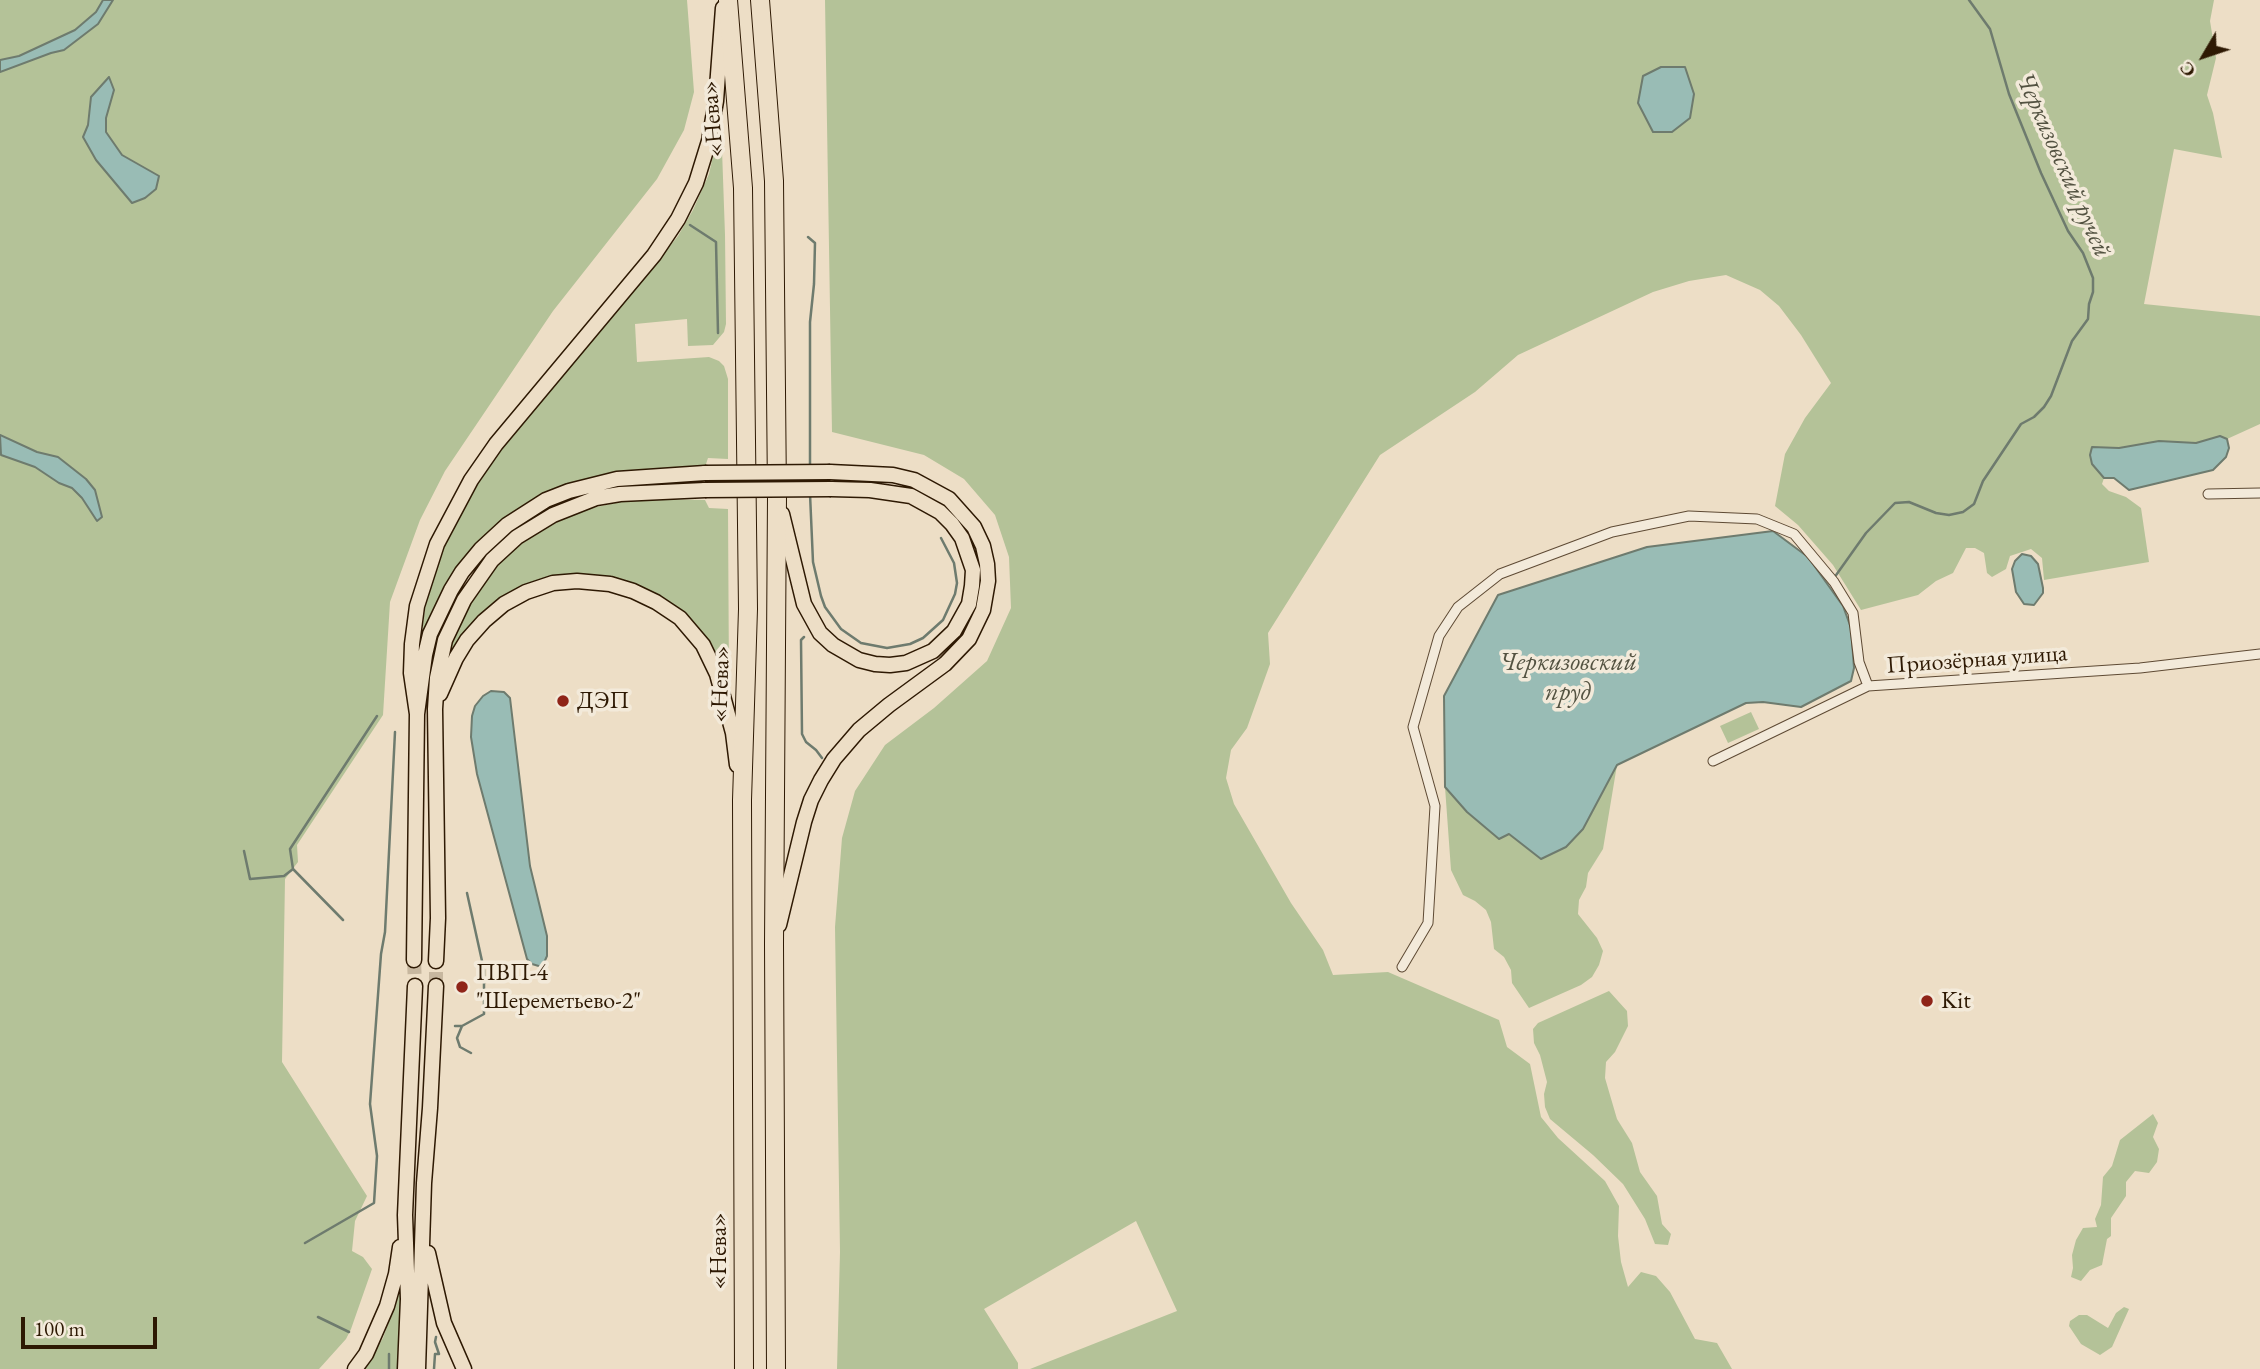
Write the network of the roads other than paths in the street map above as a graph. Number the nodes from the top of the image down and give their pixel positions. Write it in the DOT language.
graph roads {
  1 [pos="726,0"];
  2 [pos="760,0"];
  3 [pos="2260,493"];
  4 [pos="2208,494"];
  5 [pos="777,496"];
  6 [pos="2260,654"];
  7 [pos="1868,686"];
  8 [pos="435,709"];
  9 [pos="417,714"];
  10 [pos="1713,761"];
  11 [pos="742,800"];
  12 [pos="774,943"];
  13 [pos="414,960"];
  14 [pos="436,961"];
  15 [pos="1402,967"];
  16 [pos="415,986"];
  17 [pos="436,986"];
  18 [pos="405,1215"];
  19 [pos="423,1231"];
  20 [pos="355,1369"];
  21 [pos="405,1369"];
  22 [pos="418,1369"];
  23 [pos="464,1369"];
  24 [pos="744,1369"];
  25 [pos="776,1369"];
  1 -- 9 [label="main road"];
  1 -- 11 [label="highway, «Нева»"];
  2 -- 5 [label="highway"];
  3 -- 4 [label="street"];
  5 -- 8 [label="main road, bridge"];
  5 -- 12 [label="highway"];
  6 -- 7 [label="street, Приозёрная улица"];
  7 -- 10 [label="street, Приозёрная улица"];
  7 -- 15 [label="street"];
  8 -- 11 [label="main road"];
  8 -- 14 [label="main road"];
  9 -- 12 [label="main road, bridge"];
  9 -- 13 [label="main road"];
  11 -- 24 [label="highway, «Нева»"];
  12 -- 25 [label="highway"];
  16 -- 18 [label="main road"];
  17 -- 19 [label="main road"];
  18 -- 20 [label="main road"];
  18 -- 21 [label="main road"];
  19 -- 22 [label="main road"];
  19 -- 23 [label="main road"];
}
